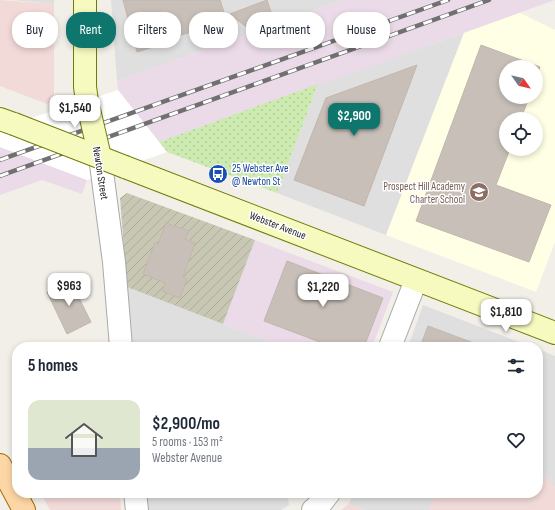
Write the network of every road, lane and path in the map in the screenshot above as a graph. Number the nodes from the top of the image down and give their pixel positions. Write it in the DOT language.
graph roads {
  1 [pos="85,0"];
  2 [pos="7,121"];
  3 [pos="101,166"];
  4 [pos="416,280"];
  5 [pos="555,333"];
  6 [pos="121,342"];
  7 [pos="392,342"];
  8 [pos="0,465"];
  9 [pos="12,488"];
  10 [pos="18,498"];
  11 [pos="136,498"];
  12 [pos="325,498"];
  13 [pos="24,510"];
  14 [pos="137,510"];
  15 [pos="313,510"];
  1 -- 3 [label="main road, Newton Street, bridge"];
  2 -- 3 [label="main road, Webster Avenue, bridge"];
  3 -- 4 [label="main road, Webster Avenue, bridge"];
  3 -- 6 [label="street, Newton Street"];
  4 -- 5 [label="main road, Webster Avenue"];
  4 -- 7 [label="street"];
  8 -- 9 [label="main road"];
  10 -- 13 [label="main road"];
  11 -- 14 [label="street"];
  12 -- 15 [label="street"];
}
